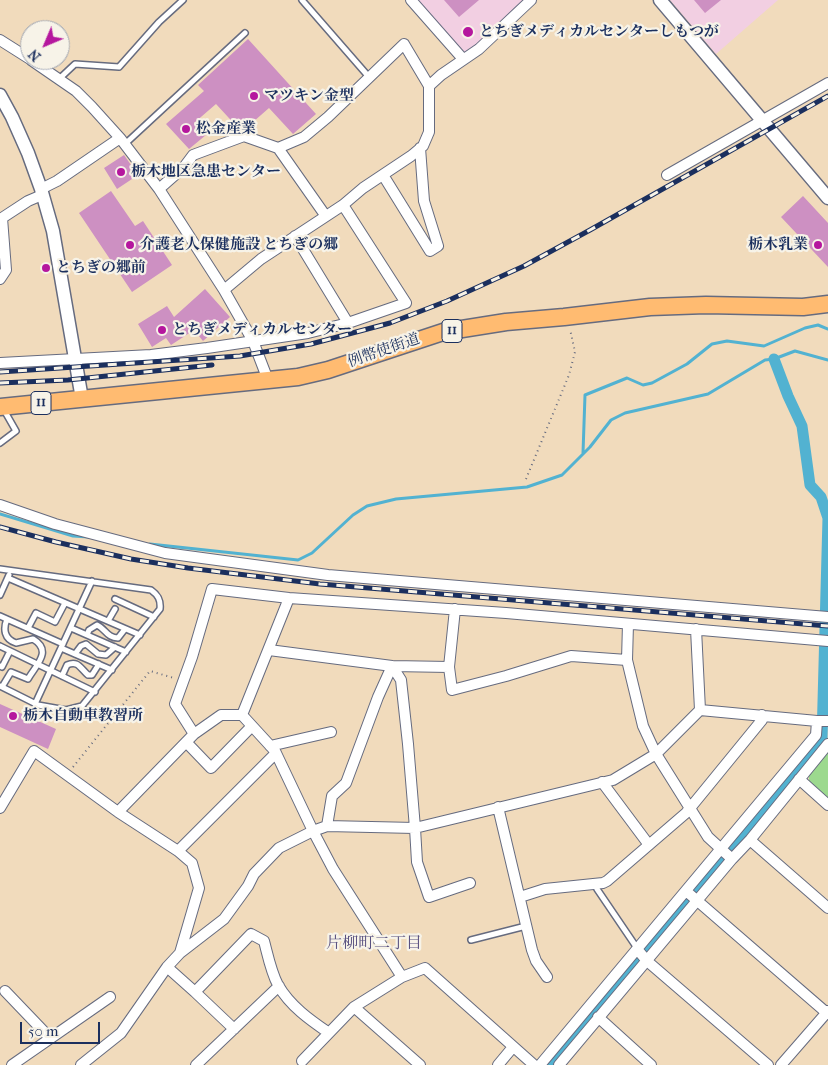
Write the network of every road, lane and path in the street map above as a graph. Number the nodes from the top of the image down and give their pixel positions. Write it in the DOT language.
graph roads {
  1 [pos="183,0"];
  2 [pos="302,0"];
  3 [pos="412,0"];
  4 [pos="531,0"];
  5 [pos="660,0"];
  6 [pos="245,33"];
  7 [pos="0,40"];
  8 [pos="20,53"];
  9 [pos="463,60"];
  10 [pos="45,70"];
  11 [pos="369,77"];
  12 [pos="58,79"];
  13 [pos="828,83"];
  14 [pos="429,86"];
  15 [pos="0,95"];
  16 [pos="763,120"];
  17 [pos="123,141"];
  18 [pos="278,148"];
  19 [pos="420,148"];
  20 [pos="383,174"];
  21 [pos="667,175"];
  22 [pos="159,189"];
  23 [pos="42,192"];
  24 [pos="828,198"];
  25 [pos="343,204"];
  26 [pos="325,215"];
  27 [pos="1,218"];
  28 [pos="296,236"];
  29 [pos="0,279"];
  30 [pos="224,290"];
  31 [pos="828,304"];
  32 [pos="566,317"];
  33 [pos="348,323"];
  34 [pos="253,341"];
  35 [pos="75,359"];
  36 [pos="0,363"];
  37 [pos="268,380"];
  38 [pos="82,399"];
  39 [pos="1,407"];
  40 [pos="0,443"];
  41 [pos="526,479"];
  42 [pos="0,505"];
  43 [pos="0,569"];
  44 [pos="11,571"];
  45 [pos="8,578"];
  46 [pos="92,581"];
  47 [pos="0,595"];
  48 [pos="289,598"];
  49 [pos="115,599"];
  50 [pos="65,602"];
  51 [pos="114,609"];
  52 [pos="455,609"];
  53 [pos="0,616"];
  54 [pos="154,617"];
  55 [pos="828,617"];
  56 [pos="7,619"];
  57 [pos="108,621"];
  58 [pos="628,624"];
  59 [pos="28,628"];
  60 [pos="71,628"];
  61 [pos="125,629"];
  62 [pos="696,629"];
  63 [pos="87,635"];
  64 [pos="140,635"];
  65 [pos="828,641"];
  66 [pos="0,646"];
  67 [pos="62,646"];
  68 [pos="115,647"];
  69 [pos="269,650"];
  70 [pos="10,651"];
  71 [pos="126,652"];
  72 [pos="76,654"];
  73 [pos="627,660"];
  74 [pos="99,664"];
  75 [pos="38,665"];
  76 [pos="0,666"];
  77 [pos="392,666"];
  78 [pos="449,667"];
  79 [pos="112,670"];
  80 [pos="62,676"];
  81 [pos="184,681"];
  82 [pos="1,687"];
  83 [pos="95,692"];
  84 [pos="35,704"];
  85 [pos="700,710"];
  86 [pos="242,715"];
  87 [pos="762,715"];
  88 [pos="817,721"];
  89 [pos="828,721"];
  90 [pos="252,726"];
  91 [pos="331,732"];
  92 [pos="194,734"];
  93 [pos="186,742"];
  94 [pos="828,744"];
  95 [pos="273,749"];
  96 [pos="656,754"];
  97 [pos="66,775"];
  98 [pos="799,779"];
  99 [pos="602,782"];
  100 [pos="828,804"];
  101 [pos="498,807"];
  102 [pos="0,808"];
  103 [pos="690,808"];
  104 [pos="118,812"];
  105 [pos="327,826"];
  106 [pos="415,828"];
  107 [pos="312,831"];
  108 [pos="750,840"];
  109 [pos="649,845"];
  110 [pos="721,849"];
  111 [pos="178,851"];
  112 [pos="732,859"];
  113 [pos="470,883"];
  114 [pos="595,884"];
  115 [pos="686,891"];
  116 [pos="520,897"];
  117 [pos="698,901"];
  118 [pos="828,908"];
  119 [pos="526,926"];
  120 [pos="471,940"];
  121 [pos="637,949"];
  122 [pos="180,953"];
  123 [pos="647,961"];
  124 [pos="167,967"];
  125 [pos="402,977"];
  126 [pos="547,977"];
  127 [pos="279,986"];
  128 [pos="5,991"];
  129 [pos="195,992"];
  130 [pos="110,997"];
  131 [pos="354,1007"];
  132 [pos="828,1013"];
  133 [pos="598,1017"];
  134 [pos="234,1029"];
  135 [pos="329,1033"];
  136 [pos="50,1038"];
  137 [pos="513,1047"];
  138 [pos="197,1064"];
  139 [pos="302,1064"];
  140 [pos="12,1065"];
  141 [pos="80,1065"];
  142 [pos="420,1065"];
  143 [pos="498,1065"];
  144 [pos="534,1065"];
  145 [pos="540,1065"];
  146 [pos="559,1065"];
  147 [pos="651,1065"];
  148 [pos="768,1065"];
  149 [pos="781,1065"];
  1 -- 12 [label="lane"];
  2 -- 11 [label="lane"];
  3 -- 9 [label="street"];
  4 -- 9 [label="street"];
  5 -- 16 [label="street"];
  6 -- 17 [label="lane"];
  7 -- 8 [label="street"];
  9 -- 14 [label="street"];
  10 -- 12 [label="street"];
  11 -- 14 [label="street"];
  11 -- 18 [label="street"];
  12 -- 17 [label="street"];
  13 -- 16 [label="street"];
  14 -- 19 [label="street"];
  15 -- 23 [label="street"];
  16 -- 21 [label="street"];
  16 -- 24 [label="street"];
  17 -- 22 [label="street"];
  17 -- 23 [label="street"];
  18 -- 22 [label="street"];
  18 -- 26 [label="street"];
  19 -- 20 [label="street"];
  19 -- 20 [label="street"];
  20 -- 25 [label="street"];
  22 -- 30 [label="street"];
  23 -- 27 [label="street"];
  23 -- 35 [label="street"];
  25 -- 26 [label="street"];
  25 -- 33 [label="street"];
  26 -- 28 [label="street"];
  27 -- 29 [label="street"];
  28 -- 30 [label="street"];
  28 -- 33 [label="street"];
  30 -- 34 [label="street"];
  31 -- 32 [label="main road, 例幣使街道 / 11"];
  32 -- 37 [label="main road, 例幣使街道 / 11"];
  32 -- 41 [label="path"];
  33 -- 34 [label="street"];
  34 -- 35 [label="street"];
  34 -- 37 [label="street"];
  35 -- 36 [label="street"];
  35 -- 38 [label="street"];
  37 -- 38 [label="main road, 例幣使街道 / 11"];
  38 -- 39 [label="main road, 例幣使街道 / 11"];
  39 -- 40 [label="lane"];
  42 -- 55 [label="street"];
  43 -- 44 [label="lane"];
  44 -- 45 [label="lane"];
  44 -- 46 [label="lane"];
  45 -- 47 [label="lane"];
  45 -- 50 [label="lane"];
  46 -- 54 [label="lane"];
  46 -- 60 [label="lane"];
  48 -- 52 [label="street"];
  48 -- 69 [label="street"];
  48 -- 81 [label="street"];
  49 -- 54 [label="lane"];
  50 -- 57 [label="lane"];
  50 -- 59 [label="lane"];
  51 -- 57 [label="lane"];
  52 -- 58 [label="street"];
  52 -- 78 [label="street"];
  53 -- 56 [label="lane"];
  54 -- 64 [label="lane"];
  56 -- 59 [label="lane"];
  56 -- 75 [label="lane"];
  57 -- 61 [label="lane"];
  58 -- 62 [label="street"];
  58 -- 73 [label="street"];
  59 -- 67 [label="lane"];
  60 -- 63 [label="lane"];
  60 -- 67 [label="lane"];
  61 -- 63 [label="lane"];
  61 -- 64 [label="lane"];
  62 -- 65 [label="street"];
  62 -- 85 [label="street"];
  63 -- 68 [label="lane"];
  64 -- 71 [label="lane"];
  66 -- 70 [label="lane"];
  67 -- 72 [label="lane"];
  67 -- 84 [label="lane"];
  68 -- 71 [label="lane"];
  68 -- 72 [label="lane"];
  69 -- 77 [label="street"];
  69 -- 86 [label="street"];
  70 -- 75 [label="lane"];
  70 -- 76 [label="lane"];
  71 -- 79 [label="lane"];
  72 -- 74 [label="lane"];
  73 -- 78 [label="street"];
  73 -- 96 [label="street"];
  74 -- 79 [label="lane"];
  74 -- 80 [label="lane"];
  75 -- 80 [label="lane"];
  75 -- 82 [label="lane"];
  77 -- 78 [label="street"];
  77 -- 105 [label="street"];
  77 -- 106 [label="street"];
  79 -- 83 [label="lane"];
  80 -- 83 [label="lane"];
  81 -- 92 [label="street"];
  81 -- 97 [label="path"];
  82 -- 84 [label="lane"];
  83 -- 84 [label="lane"];
  85 -- 87 [label="street"];
  85 -- 96 [label="street"];
  86 -- 90 [label="street"];
  86 -- 92 [label="street"];
  87 -- 88 [label="street"];
  87 -- 103 [label="street"];
  88 -- 89 [label="street"];
  88 -- 110 [label="street"];
  90 -- 93 [label="street"];
  90 -- 95 [label="street"];
  91 -- 95 [label="street"];
  92 -- 93 [label="street"];
  93 -- 104 [label="street"];
  94 -- 98 [label="street"];
  95 -- 107 [label="street"];
  95 -- 111 [label="street"];
  96 -- 99 [label="street"];
  96 -- 103 [label="street"];
  97 -- 102 [label="street"];
  97 -- 104 [label="street"];
  98 -- 100 [label="street"];
  98 -- 108 [label="street"];
  99 -- 101 [label="street"];
  99 -- 109 [label="street"];
  101 -- 106 [label="street"];
  101 -- 116 [label="street"];
  103 -- 109 [label="street"];
  103 -- 110 [label="street"];
  104 -- 111 [label="street"];
  105 -- 106 [label="street"];
  105 -- 107 [label="street"];
  106 -- 113 [label="street"];
  107 -- 122 [label="street"];
  107 -- 125 [label="street"];
  108 -- 112 [label="street"];
  108 -- 118 [label="street"];
  109 -- 114 [label="street"];
  110 -- 112 [label="street"];
  110 -- 115 [label="street"];
  111 -- 122 [label="street"];
  112 -- 117 [label="street"];
  114 -- 116 [label="street"];
  114 -- 121 [label="lane"];
  115 -- 117 [label="street"];
  115 -- 121 [label="street"];
  116 -- 119 [label="street"];
  117 -- 123 [label="street"];
  117 -- 132 [label="street"];
  119 -- 120 [label="lane"];
  119 -- 126 [label="street"];
  121 -- 123 [label="street"];
  121 -- 145 [label="street"];
  122 -- 124 [label="street"];
  123 -- 133 [label="street"];
  123 -- 148 [label="street"];
  124 -- 129 [label="street"];
  124 -- 141 [label="street"];
  125 -- 131 [label="street"];
  125 -- 137 [label="street"];
  127 -- 129 [label="street"];
  127 -- 134 [label="street"];
  127 -- 135 [label="street"];
  128 -- 136 [label="street"];
  129 -- 134 [label="street"];
  130 -- 136 [label="street"];
  131 -- 135 [label="street"];
  131 -- 142 [label="street"];
  132 -- 149 [label="street"];
  133 -- 146 [label="street"];
  133 -- 147 [label="street"];
  134 -- 138 [label="street"];
  135 -- 139 [label="street"];
  136 -- 140 [label="street"];
  137 -- 143 [label="street"];
  137 -- 144 [label="street"];
}
